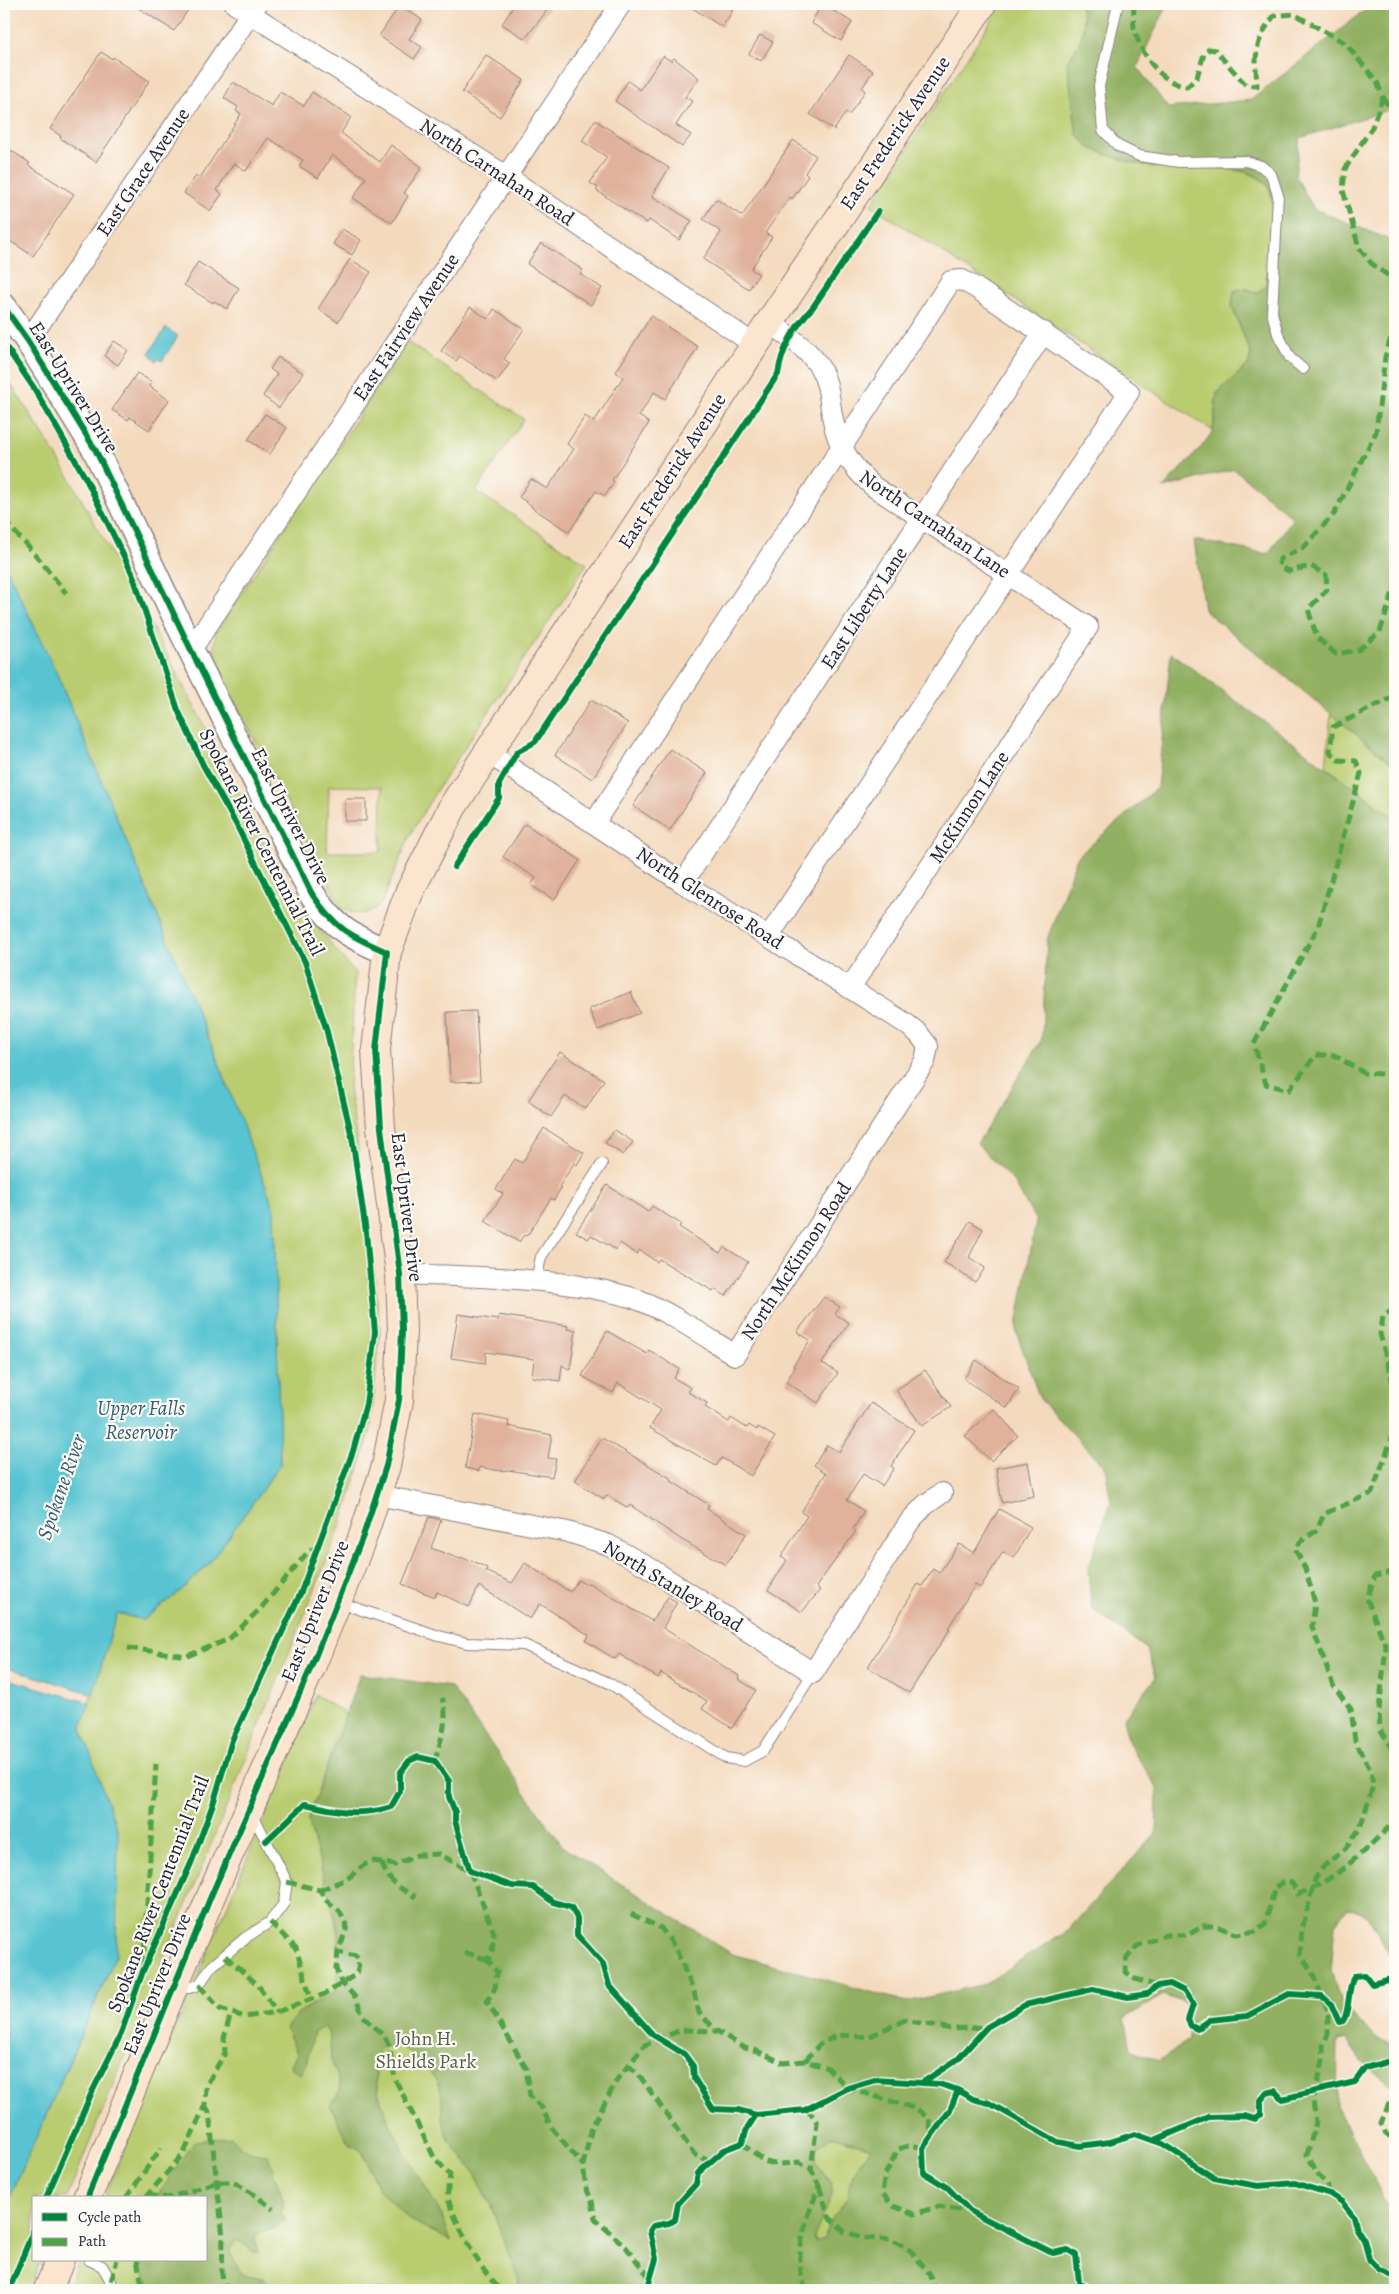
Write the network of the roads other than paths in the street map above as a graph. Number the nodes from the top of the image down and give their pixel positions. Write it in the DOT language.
graph roads {
  1 [pos="621,4"];
  2 [pos="982,4"];
  3 [pos="1118,4"];
  4 [pos="247,7"];
  5 [pos="506,176"];
  6 [pos="4,307"];
  7 [pos="770,322"];
  8 [pos="1044,332"];
  9 [pos="28,341"];
  10 [pos="755,345"];
  11 [pos="1304,369"];
  12 [pos="842,448"];
  13 [pos="923,518"];
  14 [pos="1008,574"];
  15 [pos="1088,627"];
  16 [pos="191,650"];
  17 [pos="488,753"];
  18 [pos="594,823"];
  19 [pos="684,883"];
  20 [pos="769,936"];
  21 [pos="387,952"];
  22 [pos="850,988"];
  23 [pos="928,1046"];
  24 [pos="602,1164"];
  25 [pos="400,1274"];
  26 [pos="536,1281"];
  27 [pos="942,1493"];
  28 [pos="377,1495"];
  29 [pos="337,1602"];
  30 [pos="813,1673"];
  31 [pos="250,1808"];
  32 [pos="173,1988"];
  33 [pos="88,2196"];
  34 [pos="59,2262"];
  35 [pos="93,2262"];
  36 [pos="48,2290"];
  37 [pos="107,2290"];
  1 -- 5 [label="street, East Fairview Avenue"];
  2 -- 7 [label="main road, East Frederick Avenue"];
  3 -- 11 [label="lane"];
  4 -- 5 [label="street, North Carnahan Road"];
  4 -- 9 [label="street, East Grace Avenue"];
  5 -- 10 [label="street, North Carnahan Road"];
  5 -- 16 [label="street, East Fairview Avenue"];
  6 -- 9 [label="street, East Upriver Drive"];
  7 -- 10 [label="main road, East Frederick Avenue"];
  7 -- 12 [label="street, North Carnahan Lane"];
  8 -- 12 [label="street"];
  8 -- 13 [label="street, East Liberty Lane"];
  8 -- 14 [label="street"];
  9 -- 16 [label="street, East Upriver Drive"];
  10 -- 17 [label="main road, East Frederick Avenue"];
  12 -- 13 [label="street, North Carnahan Lane"];
  12 -- 18 [label="street"];
  13 -- 14 [label="street, North Carnahan Lane"];
  13 -- 19 [label="street, East Liberty Lane"];
  14 -- 15 [label="street, North Carnahan Lane"];
  14 -- 20 [label="street"];
  15 -- 22 [label="street, McKinnon Lane"];
  16 -- 21 [label="street, East Upriver Drive"];
  17 -- 18 [label="street, North Glenrose Road"];
  17 -- 21 [label="main road, East Frederick Avenue"];
  18 -- 19 [label="street, North Glenrose Road"];
  19 -- 20 [label="street, North Glenrose Road"];
  20 -- 22 [label="street, North Glenrose Road"];
  21 -- 25 [label="main road, East Upriver Drive"];
  22 -- 23 [label="street, North Glenrose Road"];
  23 -- 26 [label="street, North McKinnon Road"];
  24 -- 26 [label="lane"];
  25 -- 26 [label="street, North McKinnon Road"];
  25 -- 28 [label="main road, East Upriver Drive"];
  27 -- 30 [label="street"];
  28 -- 29 [label="main road, East Upriver Drive"];
  28 -- 30 [label="street, North Stanley Road"];
  29 -- 30 [label="lane"];
  29 -- 31 [label="main road, East Upriver Drive"];
  31 -- 32 [label="main road, East Upriver Drive"];
  31 -- 32 [label="lane"];
  32 -- 33 [label="main road, East Upriver Drive"];
  34 -- 36 [label="main road"];
  35 -- 37 [label="lane"];
}
